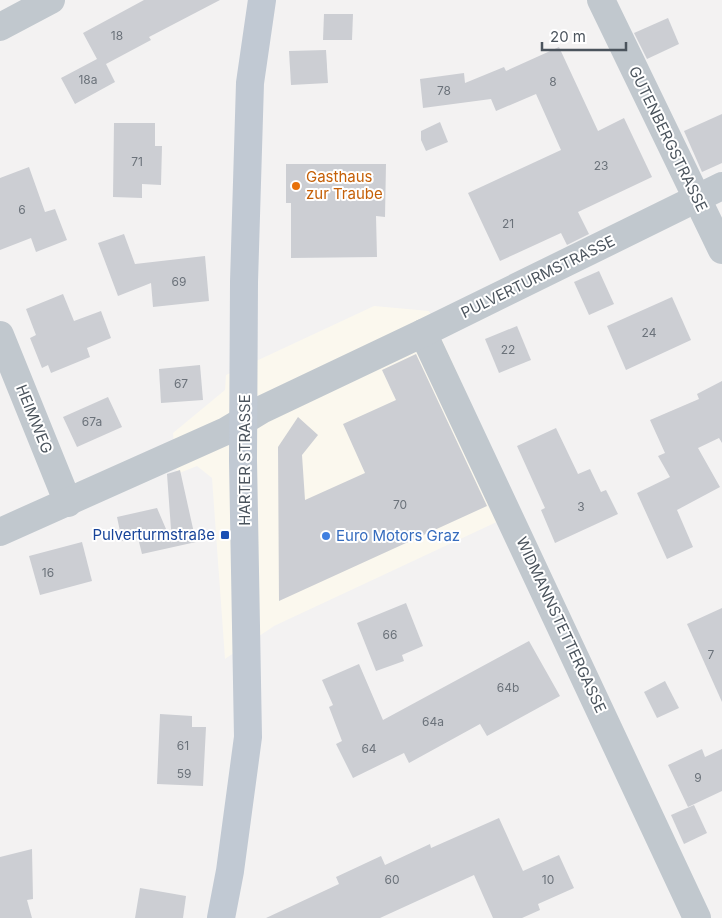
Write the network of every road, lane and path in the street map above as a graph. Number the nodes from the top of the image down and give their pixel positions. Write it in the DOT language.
graph roads {
  1 [pos="51,0"];
  2 [pos="262,0"];
  3 [pos="601,0"];
  4 [pos="0,27"];
  5 [pos="722,186"];
  6 [pos="697,199"];
  7 [pos="722,250"];
  8 [pos="424,333"];
  9 [pos="0,335"];
  10 [pos="245,421"];
  11 [pos="68,503"];
  12 [pos="0,532"];
  13 [pos="221,918"];
  14 [pos="697,918"];
  1 -- 4 [label="street"];
  2 -- 10 [label="main road, HARTER STRASSE"];
  3 -- 6 [label="street, GUTENBERGSTRASSE"];
  5 -- 6 [label="street, PULVERTURMSTRASSE"];
  6 -- 7 [label="street, GUTENBERGSTRASSE"];
  6 -- 8 [label="street, PULVERTURMSTRASSE"];
  8 -- 10 [label="street, PULVERTURMSTRASSE"];
  8 -- 14 [label="street, WIDMANNSTETTERGASSE"];
  9 -- 11 [label="street, HEIMWEG"];
  10 -- 11 [label="street, PULVERTURMSTRASSE"];
  10 -- 13 [label="main road, HARTER STRASSE"];
  11 -- 12 [label="street, PULVERTURMSTRASSE"];
}
